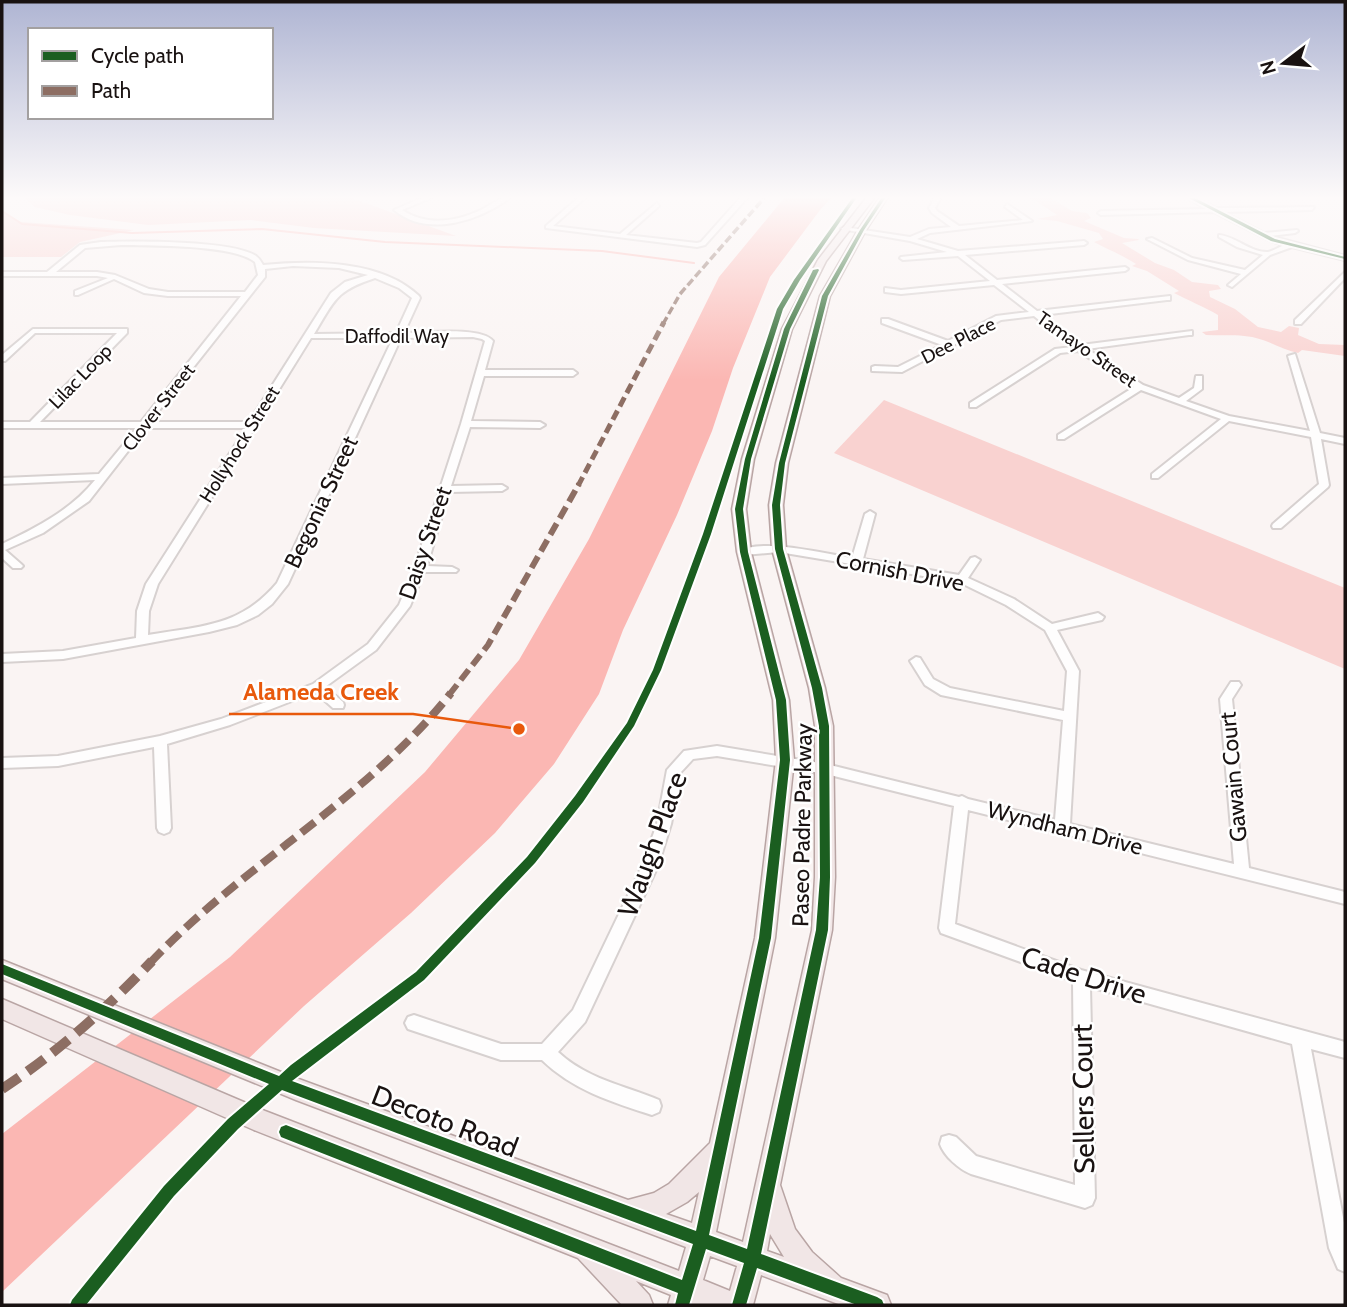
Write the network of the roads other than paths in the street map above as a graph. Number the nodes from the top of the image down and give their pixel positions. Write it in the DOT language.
graph roads {
  1 [pos="70,258"];
  2 [pos="253,258"];
  3 [pos="826,258"];
  4 [pos="846,258"];
  5 [pos="965,258"];
  6 [pos="1188,258"];
  7 [pos="1264,258"];
  8 [pos="261,267"];
  9 [pos="1125,269"];
  10 [pos="1247,273"];
  11 [pos="2,274"];
  12 [pos="12,274"];
  13 [pos="49,274"];
  14 [pos="1345,274"];
  15 [pos="376,275"];
  16 [pos="115,277"];
  17 [pos="2,282"];
  18 [pos="996,283"];
  19 [pos="1233,285"];
  20 [pos="888,290"];
  21 [pos="78,293"];
  22 [pos="246,294"];
  23 [pos="1167,298"];
  24 [pos="1035,313"];
  25 [pos="885,321"];
  26 [pos="1298,322"];
  27 [pos="1189,333"];
  28 [pos="309,336"];
  29 [pos="400,336"];
  30 [pos="485,337"];
  31 [pos="948,344"];
  32 [pos="1078,347"];
  33 [pos="1292,356"];
  34 [pos="2,359"];
  35 [pos="875,369"];
  36 [pos="480,373"];
  37 [pos="573,373"];
  38 [pos="1199,378"];
  39 [pos="1140,387"];
  40 [pos="1178,402"];
  41 [pos="973,405"];
  42 [pos="1227,418"];
  43 [pos="466,424"];
  44 [pos="2,425"];
  45 [pos="32,425"];
  46 [pos="143,425"];
  47 [pos="250,425"];
  48 [pos="540,425"];
  49 [pos="1061,437"];
  50 [pos="1316,437"];
  51 [pos="1345,441"];
  52 [pos="1155,476"];
  53 [pos="104,477"];
  54 [pos="2,481"];
  55 [pos="502,488"];
  56 [pos="444,489"];
  57 [pos="870,514"];
  58 [pos="1278,526"];
  59 [pos="779,549"];
  60 [pos="2,551"];
  61 [pos="744,552"];
  62 [pos="975,560"];
  63 [pos="856,561"];
  64 [pos="17,566"];
  65 [pos="420,569"];
  66 [pos="452,570"];
  67 [pos="962,579"];
  68 [pos="1098,617"];
  69 [pos="1050,628"];
  70 [pos="142,641"];
  71 [pos="2,658"];
  72 [pos="916,661"];
  73 [pos="1235,685"];
  74 [pos="317,687"];
  75 [pos="338,705"];
  76 [pos="1071,717"];
  77 [pos="160,741"];
  78 [pos="785,760"];
  79 [pos="2,763"];
  80 [pos="826,769"];
  81 [pos="962,801"];
  82 [pos="1062,827"];
  83 [pos="164,828"];
  84 [pos="1242,872"];
  85 [pos="1345,898"];
  86 [pos="2,969"];
  87 [pos="1081,977"];
  88 [pos="2,1009"];
  89 [pos="414,1023"];
  90 [pos="1300,1038"];
  91 [pos="1345,1050"];
  92 [pos="546,1052"];
  93 [pos="652,1106"];
  94 [pos="949,1144"];
  95 [pos="718,1150"];
  96 [pos="768,1184"];
  97 [pos="625,1213"];
  98 [pos="701,1241"];
  99 [pos="585,1249"];
  100 [pos="752,1260"];
  101 [pos="1345,1262"];
  102 [pos="840,1292"];
  103 [pos="685,1297"];
  104 [pos="639,1305"];
  105 [pos="732,1305"];
  106 [pos="739,1305"];
  107 [pos="877,1305"];
  1 -- 13 [label="street"];
  2 -- 8 [label="street"];
  3 -- 61 [label="main road, Paseo Padre Parkway"];
  4 -- 59 [label="main road, Paseo Padre Parkway"];
  5 -- 18 [label="street, Tamayo Street"];
  6 -- 10 [label="street"];
  7 -- 10 [label="street"];
  8 -- 15 [label="street, Begonia Street"];
  8 -- 22 [label="street, Clover Street"];
  9 -- 18 [label="street"];
  10 -- 19 [label="street"];
  11 -- 12 [label="street"];
  12 -- 13 [label="street"];
  12 -- 17 [label="street"];
  13 -- 16 [label="street"];
  14 -- 26 [label="street"];
  15 -- 28 [label="street, Hollyhock Street"];
  15 -- 29 [label="street, Begonia Street"];
  16 -- 21 [label="street"];
  16 -- 22 [label="street"];
  18 -- 20 [label="street"];
  18 -- 24 [label="street, Tamayo Street"];
  22 -- 46 [label="street, Clover Street"];
  23 -- 24 [label="street, Dee Place"];
  24 -- 31 [label="street, Dee Place"];
  24 -- 32 [label="street, Tamayo Street"];
  25 -- 31 [label="street"];
  27 -- 32 [label="street"];
  28 -- 29 [label="street, Daffodil Way"];
  28 -- 47 [label="street, Hollyhock Street"];
  29 -- 30 [label="street, Daffodil Way"];
  29 -- 70 [label="street, Begonia Street"];
  30 -- 36 [label="street, Daisy Street"];
  31 -- 35 [label="street, Dee Place"];
  32 -- 39 [label="street, Tamayo Street"];
  32 -- 41 [label="street"];
  33 -- 50 [label="street"];
  34 -- 45 [label="street, Lilac Loop"];
  36 -- 37 [label="street"];
  36 -- 43 [label="street, Daisy Street"];
  38 -- 40 [label="street"];
  39 -- 40 [label="street, Tamayo Street"];
  39 -- 49 [label="street"];
  40 -- 42 [label="street, Tamayo Street"];
  42 -- 50 [label="street, Tamayo Street"];
  42 -- 52 [label="street"];
  43 -- 48 [label="street"];
  43 -- 56 [label="street, Daisy Street"];
  44 -- 45 [label="street"];
  45 -- 46 [label="street"];
  46 -- 47 [label="street"];
  46 -- 53 [label="street, Clover Street"];
  47 -- 70 [label="street, Hollyhock Street"];
  50 -- 51 [label="street, Tamayo Street"];
  50 -- 58 [label="street"];
  53 -- 54 [label="street"];
  53 -- 60 [label="street, Clover Street"];
  55 -- 56 [label="street"];
  56 -- 65 [label="street, Daisy Street"];
  57 -- 63 [label="street"];
  59 -- 61 [label="street, Cornish Drive"];
  59 -- 63 [label="street, Cornish Drive"];
  59 -- 80 [label="main road, Paseo Padre Parkway"];
  60 -- 64 [label="street"];
  61 -- 78 [label="main road, Paseo Padre Parkway"];
  62 -- 67 [label="street"];
  63 -- 67 [label="street, Cornish Drive"];
  65 -- 66 [label="street"];
  65 -- 74 [label="street, Daisy Street"];
  67 -- 69 [label="street, Cornish Drive"];
  68 -- 69 [label="street"];
  69 -- 76 [label="street, Cornish Drive"];
  70 -- 71 [label="street, Begonia Street"];
  72 -- 76 [label="street"];
  73 -- 84 [label="street, Gawain Court"];
  74 -- 75 [label="street"];
  74 -- 77 [label="street, Daisy Street"];
  76 -- 82 [label="street, Cornish Drive"];
  77 -- 79 [label="street, Daisy Street"];
  77 -- 83 [label="street"];
  78 -- 80 [label="street, Wyndham Drive"];
  78 -- 92 [label="street, Waugh Place"];
  78 -- 95 [label="main road, Paseo Padre Parkway"];
  80 -- 81 [label="street, Wyndham Drive"];
  80 -- 96 [label="main road, Paseo Padre Parkway"];
  81 -- 82 [label="street, Wyndham Drive"];
  81 -- 87 [label="street, Cade Drive"];
  82 -- 84 [label="street, Wyndham Drive"];
  84 -- 85 [label="street, Wyndham Drive"];
  86 -- 97 [label="main road, Decoto Road"];
  87 -- 90 [label="street, Cade Drive"];
  87 -- 94 [label="street, Sellers Court"];
  88 -- 99 [label="main road"];
  89 -- 92 [label="street"];
  90 -- 91 [label="street, Cade Drive"];
  90 -- 101 [label="street"];
  92 -- 93 [label="street"];
  95 -- 97 [label="main road"];
  95 -- 98 [label="main road, Paseo Padre Parkway"];
  96 -- 100 [label="main road, Paseo Padre Parkway"];
  96 -- 102 [label="main road"];
  97 -- 98 [label="main road, Decoto Road"];
  98 -- 100 [label="main road, Decoto Road"];
  98 -- 103 [label="main road, Paseo Padre Parkway"];
  99 -- 103 [label="main road"];
  99 -- 104 [label="main road"];
  100 -- 102 [label="main road, Decoto Road"];
  100 -- 106 [label="main road, Paseo Padre Parkway"];
  102 -- 107 [label="main road, Decoto Road"];
  103 -- 105 [label="main road"];
}
